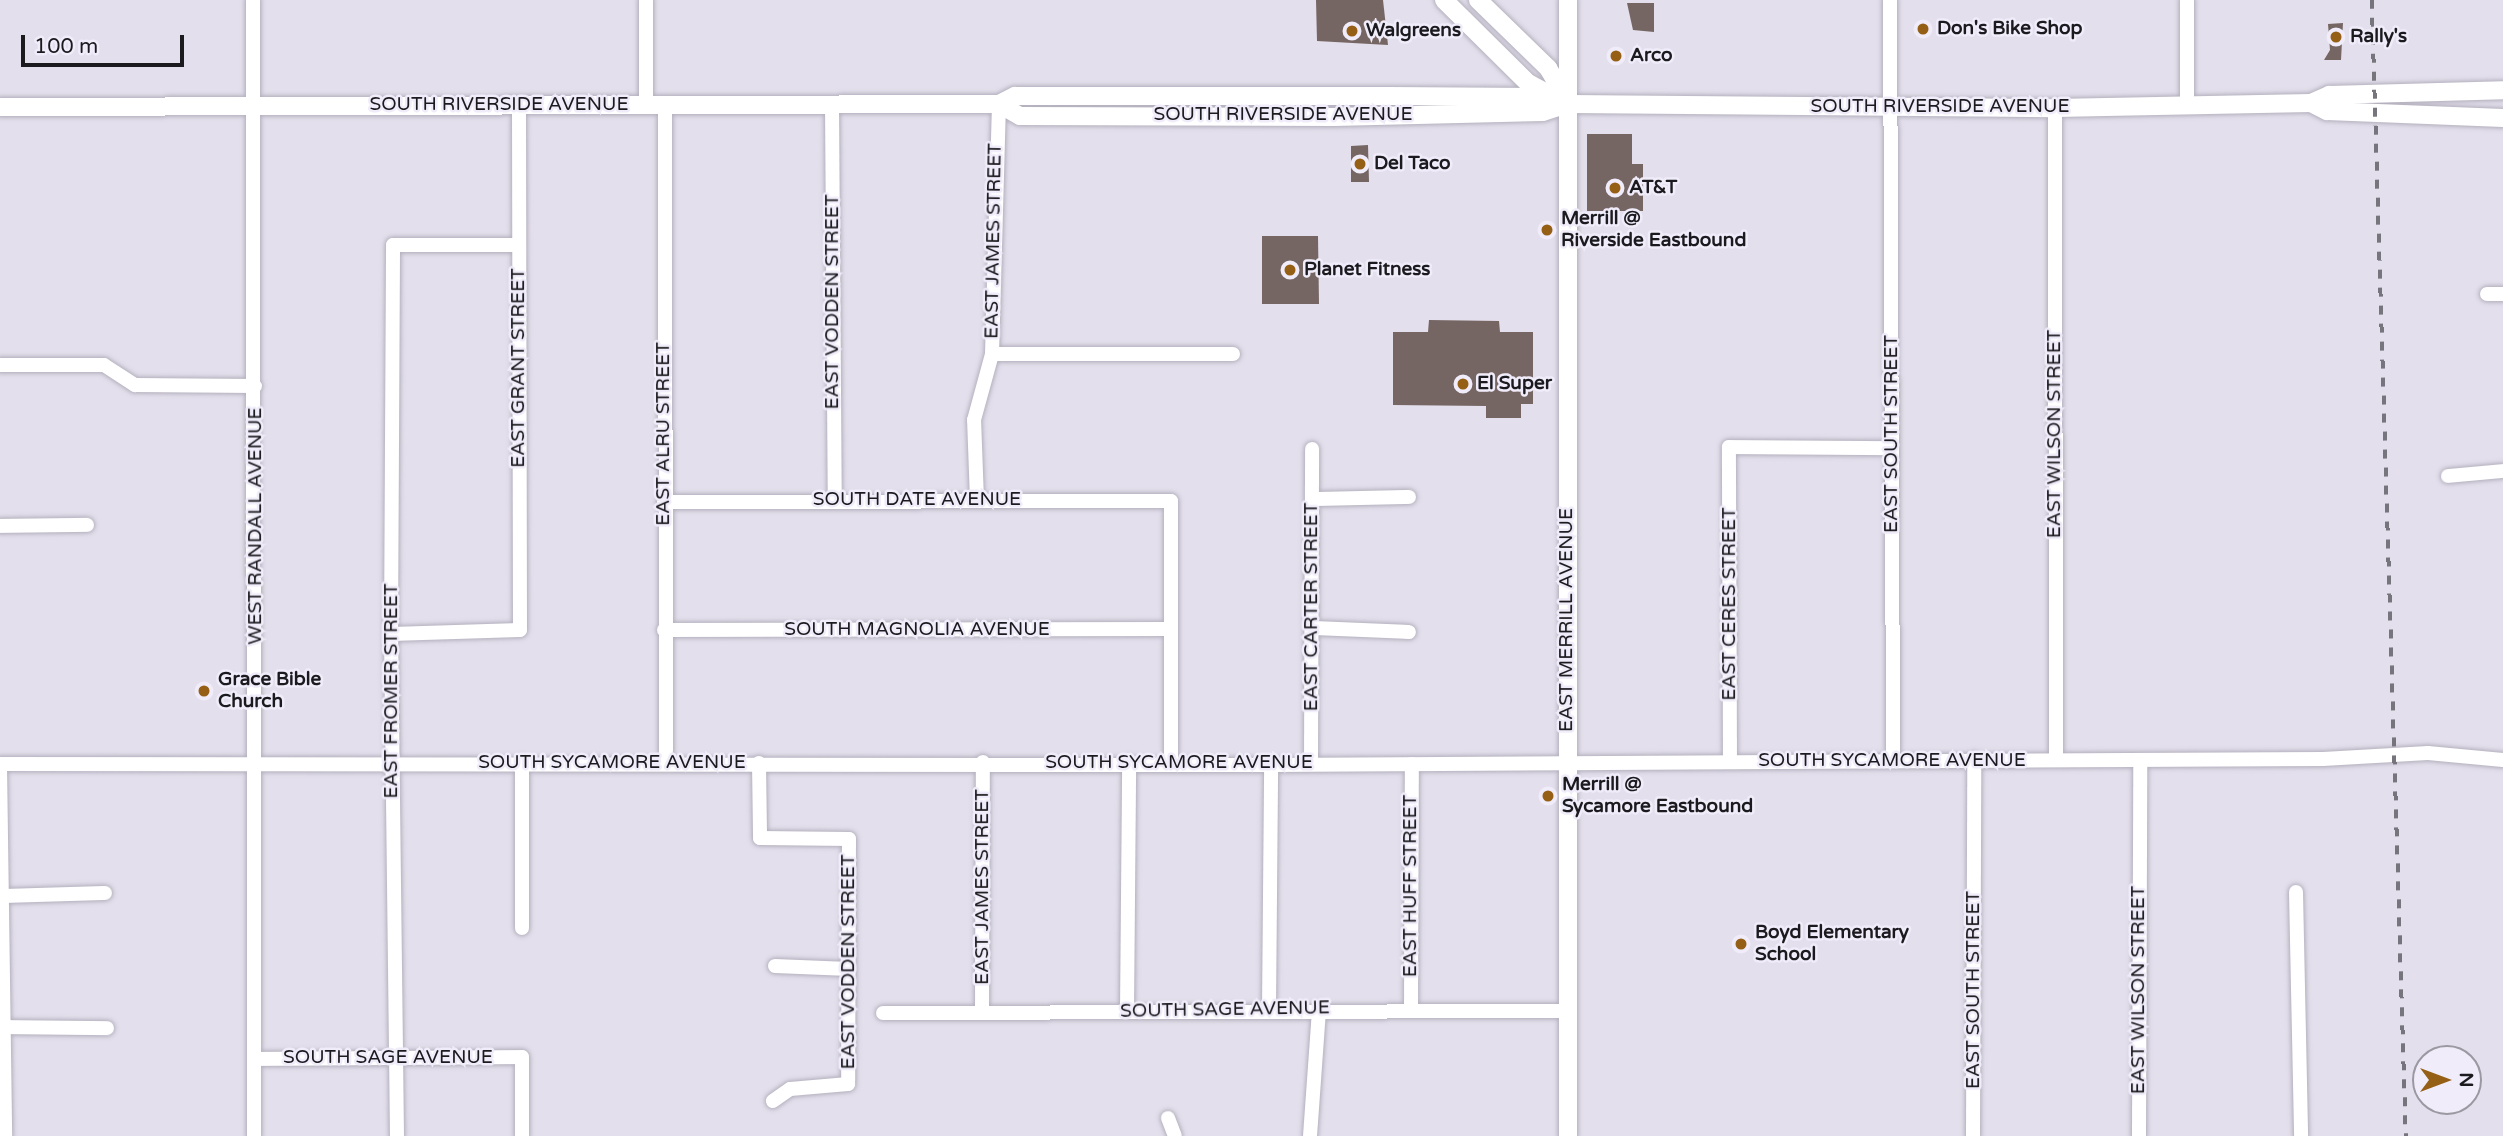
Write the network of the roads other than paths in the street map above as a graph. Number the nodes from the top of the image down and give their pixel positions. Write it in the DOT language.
graph roads {
  1 [pos="253,0"];
  2 [pos="646,0"];
  3 [pos="1444,0"];
  4 [pos="1478,0"];
  5 [pos="1568,0"];
  6 [pos="1890,0"];
  7 [pos="2188,0"];
  8 [pos="1500,55"];
  9 [pos="2503,90"];
  10 [pos="1502,97"];
  11 [pos="2311,103"];
  12 [pos="832,104"];
  13 [pos="999,104"];
  14 [pos="1569,104"];
  15 [pos="646,105"];
  16 [pos="665,105"];
  17 [pos="519,106"];
  18 [pos="2187,106"];
  19 [pos="0,107"];
  20 [pos="253,107"];
  21 [pos="1889,108"];
  22 [pos="2055,108"];
  23 [pos="2503,118"];
  24 [pos="518,245"];
  25 [pos="2487,294"];
  26 [pos="2503,294"];
  27 [pos="1233,354"];
  28 [pos="992,355"];
  29 [pos="0,365"];
  30 [pos="255,386"];
  31 [pos="1892,447"];
  32 [pos="1312,449"];
  33 [pos="2503,471"];
  34 [pos="2448,476"];
  35 [pos="1409,497"];
  36 [pos="1313,499"];
  37 [pos="835,500"];
  38 [pos="977,500"];
  39 [pos="664,502"];
  40 [pos="87,525"];
  41 [pos="0,526"];
  42 [pos="1314,628"];
  43 [pos="1171,629"];
  44 [pos="664,630"];
  45 [pos="1409,632"];
  46 [pos="391,635"];
  47 [pos="1975,759"];
  48 [pos="1893,760"];
  49 [pos="2056,760"];
  50 [pos="2140,760"];
  51 [pos="2503,760"];
  52 [pos="983,762"];
  53 [pos="1567,762"];
  54 [pos="1730,762"];
  55 [pos="256,763"];
  56 [pos="392,763"];
  57 [pos="522,763"];
  58 [pos="666,763"];
  59 [pos="759,763"];
  60 [pos="1129,763"];
  61 [pos="1171,764"];
  62 [pos="1311,764"];
  63 [pos="1412,764"];
  64 [pos="0,765"];
  65 [pos="1270,765"];
  66 [pos="2296,892"];
  67 [pos="105,893"];
  68 [pos="2,896"];
  69 [pos="522,928"];
  70 [pos="775,967"];
  71 [pos="849,969"];
  72 [pos="1319,1009"];
  73 [pos="1411,1009"];
  74 [pos="1269,1010"];
  75 [pos="1567,1011"];
  76 [pos="1127,1012"];
  77 [pos="883,1013"];
  78 [pos="982,1013"];
  79 [pos="4,1027"];
  80 [pos="107,1028"];
  81 [pos="398,1058"];
  82 [pos="255,1059"];
  83 [pos="773,1101"];
  84 [pos="1168,1118"];
  85 [pos="5,1136"];
  86 [pos="254,1136"];
  87 [pos="397,1136"];
  88 [pos="522,1136"];
  89 [pos="1175,1136"];
  90 [pos="1310,1136"];
  91 [pos="1568,1136"];
  92 [pos="1973,1136"];
  93 [pos="2139,1136"];
  94 [pos="2301,1136"];
  1 -- 20 [label="street, WEST RANDALL AVENUE"];
  2 -- 15 [label="street"];
  3 -- 8 [label="main road"];
  4 -- 14 [label="main road"];
  5 -- 14 [label="main road, EAST MERRILL AVENUE"];
  6 -- 21 [label="street, EAST SOUTH STREET"];
  7 -- 18 [label="street"];
  8 -- 10 [label="main road"];
  8 -- 14 [label="main road"];
  9 -- 11 [label="main road, SOUTH RIVERSIDE AVENUE"];
  10 -- 13 [label="main road, SOUTH RIVERSIDE AVENUE"];
  10 -- 14 [label="main road, SOUTH RIVERSIDE AVENUE"];
  11 -- 18 [label="main road, SOUTH RIVERSIDE AVENUE"];
  11 -- 23 [label="main road, SOUTH RIVERSIDE AVENUE"];
  12 -- 13 [label="main road, SOUTH RIVERSIDE AVENUE"];
  12 -- 16 [label="main road, SOUTH RIVERSIDE AVENUE"];
  12 -- 37 [label="street, EAST VODDEN STREET"];
  13 -- 14 [label="main road, SOUTH RIVERSIDE AVENUE"];
  13 -- 28 [label="street, EAST JAMES STREET"];
  14 -- 21 [label="main road, SOUTH RIVERSIDE AVENUE"];
  14 -- 53 [label="main road, EAST MERRILL AVENUE"];
  15 -- 16 [label="main road, SOUTH RIVERSIDE AVENUE"];
  15 -- 17 [label="main road, SOUTH RIVERSIDE AVENUE"];
  16 -- 39 [label="street, EAST ALRU STREET"];
  17 -- 20 [label="main road, SOUTH RIVERSIDE AVENUE"];
  17 -- 24 [label="street, EAST GRANT STREET"];
  18 -- 22 [label="main road, SOUTH RIVERSIDE AVENUE"];
  19 -- 20 [label="main road, SOUTH RIVERSIDE AVENUE"];
  20 -- 30 [label="street, WEST RANDALL AVENUE"];
  21 -- 22 [label="main road, SOUTH RIVERSIDE AVENUE"];
  21 -- 31 [label="street, EAST SOUTH STREET"];
  22 -- 49 [label="street, EAST WILSON STREET"];
  24 -- 46 [label="street, EAST FROMER STREET"];
  24 -- 46 [label="street, EAST GRANT STREET"];
  25 -- 26 [label="street"];
  27 -- 28 [label="street"];
  28 -- 38 [label="street, EAST JAMES STREET"];
  29 -- 30 [label="street"];
  30 -- 55 [label="street, WEST RANDALL AVENUE"];
  31 -- 48 [label="street, EAST SOUTH STREET"];
  31 -- 54 [label="street, EAST CERES STREET"];
  32 -- 36 [label="street, EAST CARTER STREET"];
  33 -- 34 [label="street"];
  35 -- 36 [label="street"];
  36 -- 42 [label="street, EAST CARTER STREET"];
  37 -- 38 [label="street, SOUTH DATE AVENUE"];
  37 -- 39 [label="street, SOUTH DATE AVENUE"];
  38 -- 43 [label="street, SOUTH DATE AVENUE"];
  39 -- 44 [label="street, EAST ALRU STREET"];
  40 -- 41 [label="street"];
  42 -- 45 [label="street"];
  42 -- 62 [label="street, EAST CARTER STREET"];
  43 -- 44 [label="street, SOUTH MAGNOLIA AVENUE"];
  43 -- 61 [label="street"];
  44 -- 58 [label="street, EAST ALRU STREET"];
  46 -- 56 [label="street, EAST FROMER STREET"];
  47 -- 48 [label="street, SOUTH SYCAMORE AVENUE"];
  47 -- 49 [label="street, SOUTH SYCAMORE AVENUE"];
  47 -- 92 [label="street, EAST SOUTH STREET"];
  48 -- 54 [label="street, SOUTH SYCAMORE AVENUE"];
  49 -- 50 [label="street, SOUTH SYCAMORE AVENUE"];
  50 -- 51 [label="street, SOUTH SYCAMORE AVENUE"];
  50 -- 93 [label="street, EAST WILSON STREET"];
  52 -- 59 [label="street, SOUTH SYCAMORE AVENUE"];
  52 -- 60 [label="street, SOUTH SYCAMORE AVENUE"];
  52 -- 78 [label="street, EAST JAMES STREET"];
  53 -- 54 [label="street, SOUTH SYCAMORE AVENUE"];
  53 -- 63 [label="street, SOUTH SYCAMORE AVENUE"];
  53 -- 75 [label="main road, EAST MERRILL AVENUE"];
  55 -- 56 [label="street, SOUTH SYCAMORE AVENUE"];
  55 -- 64 [label="street, SOUTH SYCAMORE AVENUE"];
  55 -- 82 [label="street, WEST RANDALL AVENUE"];
  56 -- 57 [label="street, SOUTH SYCAMORE AVENUE"];
  56 -- 81 [label="street, EAST FROMER STREET"];
  57 -- 58 [label="street, SOUTH SYCAMORE AVENUE"];
  57 -- 69 [label="street"];
  58 -- 59 [label="street, SOUTH SYCAMORE AVENUE"];
  59 -- 71 [label="street, EAST VODDEN STREET"];
  60 -- 61 [label="street, SOUTH SYCAMORE AVENUE"];
  60 -- 76 [label="street"];
  61 -- 65 [label="street, SOUTH SYCAMORE AVENUE"];
  62 -- 63 [label="street, SOUTH SYCAMORE AVENUE"];
  62 -- 65 [label="street, SOUTH SYCAMORE AVENUE"];
  63 -- 73 [label="street, EAST HUFF STREET"];
  64 -- 68 [label="street"];
  65 -- 74 [label="street"];
  66 -- 94 [label="street"];
  67 -- 68 [label="street"];
  68 -- 79 [label="street"];
  70 -- 71 [label="street"];
  71 -- 83 [label="street, EAST VODDEN STREET"];
  72 -- 73 [label="street, SOUTH SAGE AVENUE"];
  72 -- 74 [label="street, SOUTH SAGE AVENUE"];
  72 -- 90 [label="street"];
  73 -- 75 [label="street, SOUTH SAGE AVENUE"];
  74 -- 76 [label="street, SOUTH SAGE AVENUE"];
  75 -- 91 [label="main road, EAST MERRILL AVENUE"];
  76 -- 78 [label="street, SOUTH SAGE AVENUE"];
  77 -- 78 [label="street, SOUTH SAGE AVENUE"];
  79 -- 80 [label="street"];
  79 -- 85 [label="street"];
  81 -- 82 [label="street, SOUTH SAGE AVENUE"];
  81 -- 87 [label="street, EAST FROMER STREET"];
  81 -- 88 [label="street, SOUTH SAGE AVENUE"];
  82 -- 86 [label="street, WEST RANDALL AVENUE"];
  84 -- 89 [label="street"];
}
